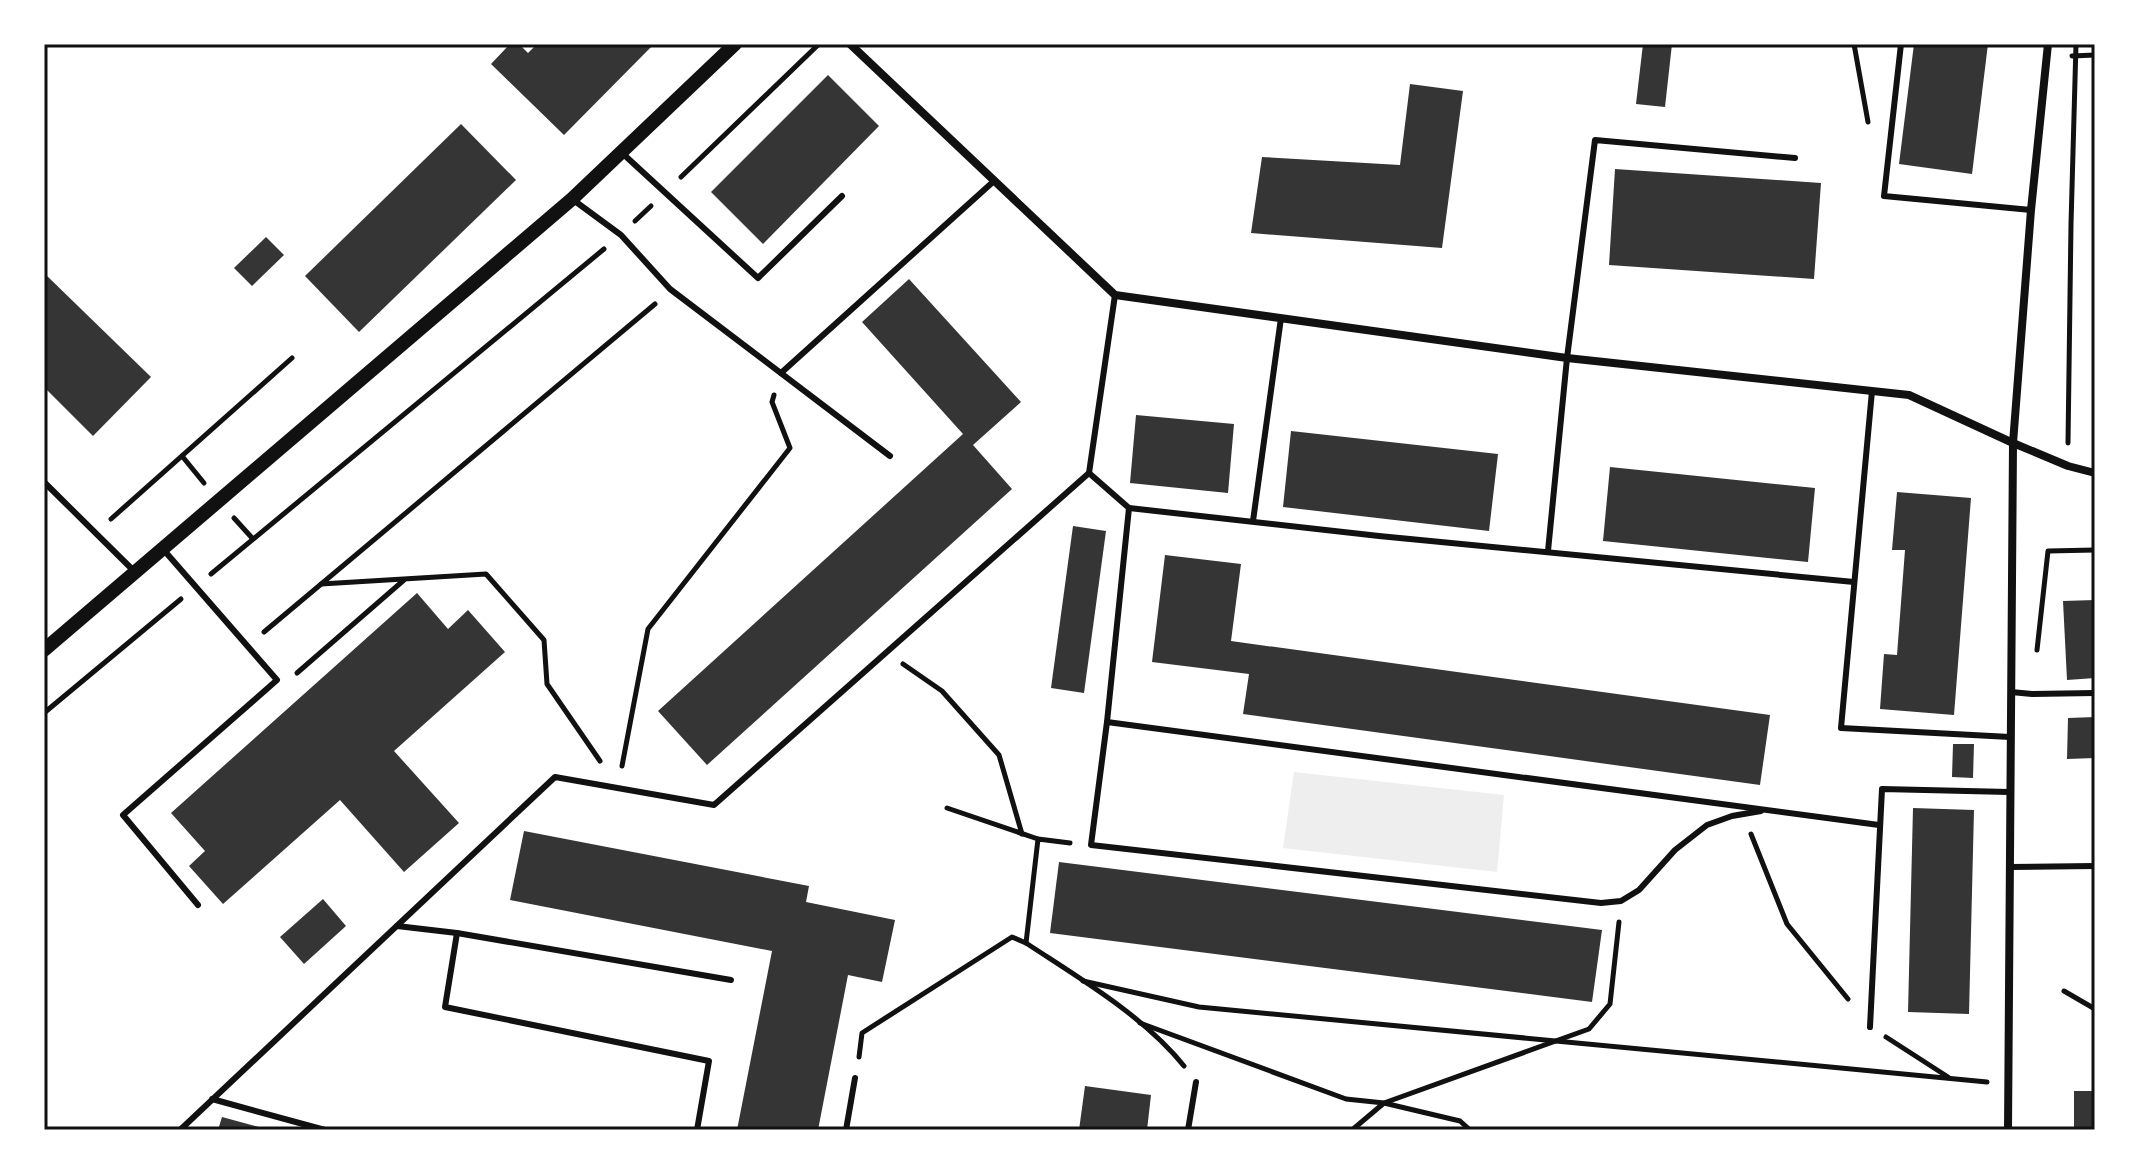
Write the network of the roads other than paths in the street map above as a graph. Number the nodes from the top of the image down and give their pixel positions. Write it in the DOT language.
graph roads {
  1 [pos="735,44"];
  2 [pos="850,44"];
  3 [pos="1901,44"];
  4 [pos="2048,44"];
  5 [pos="621,152"];
  6 [pos="1795,158"];
  7 [pos="994,181"];
  8 [pos="842,196"];
  9 [pos="572,199"];
  10 [pos="2031,210"];
  11 [pos="1115,295"];
  12 [pos="1281,318"];
  13 [pos="1567,358"];
  14 [pos="781,373"];
  15 [pos="1872,391"];
  16 [pos="2013,443"];
  17 [pos="890,456"];
  18 [pos="1089,473"];
  19 [pos="2095,473"];
  20 [pos="44,482"];
  21 [pos="1129,508"];
  22 [pos="1253,521"];
  23 [pos="162,548"];
  24 [pos="1548,551"];
  25 [pos="135,572"];
  26 [pos="1854,582"];
  27 [pos="44,650"];
  28 [pos="2009,692"];
  29 [pos="2095,693"];
  30 [pos="1107,722"];
  31 [pos="2010,737"];
  32 [pos="2009,792"];
  33 [pos="1761,811"];
  34 [pos="1879,825"];
  35 [pos="2095,866"];
  36 [pos="2010,867"];
  37 [pos="198,905"];
  38 [pos="397,926"];
  39 [pos="457,933"];
  40 [pos="731,980"];
  41 [pos="1870,1027"];
  42 [pos="855,1078"];
  43 [pos="1196,1082"];
  44 [pos="212,1099"];
  45 [pos="180,1130"];
  46 [pos="325,1130"];
  47 [pos="697,1130"];
  48 [pos="846,1130"];
  49 [pos="1188,1130"];
  50 [pos="2008,1130"];
  1 -- 5 [label="street"];
  2 -- 7 [label="street"];
  3 -- 10 [label="lane"];
  4 -- 10 [label="street"];
  5 -- 8 [label="lane"];
  5 -- 9 [label="street"];
  6 -- 13 [label="lane"];
  7 -- 11 [label="street"];
  7 -- 14 [label="lane"];
  9 -- 14 [label="lane"];
  9 -- 23 [label="street"];
  10 -- 16 [label="street"];
  11 -- 12 [label="street"];
  11 -- 18 [label="lane"];
  12 -- 13 [label="street"];
  12 -- 22 [label="lane"];
  13 -- 15 [label="street"];
  13 -- 24 [label="lane"];
  14 -- 17 [label="lane"];
  15 -- 16 [label="street"];
  15 -- 26 [label="lane"];
  16 -- 19 [label="street"];
  16 -- 28 [label="street"];
  18 -- 21 [label="lane"];
  18 -- 38 [label="lane"];
  20 -- 25 [label="lane"];
  21 -- 22 [label="lane"];
  21 -- 30 [label="lane"];
  22 -- 24 [label="lane"];
  23 -- 25 [label="street"];
  23 -- 37 [label="lane"];
  24 -- 26 [label="lane"];
  25 -- 27 [label="street"];
  26 -- 31 [label="lane"];
  28 -- 29 [label="lane"];
  28 -- 31 [label="street"];
  30 -- 33 [label="lane"];
  30 -- 33 [label="lane"];
  31 -- 32 [label="street"];
  32 -- 34 [label="lane"];
  32 -- 36 [label="street"];
  33 -- 34 [label="lane"];
  34 -- 41 [label="lane"];
  35 -- 36 [label="lane"];
  36 -- 50 [label="street"];
  38 -- 39 [label="lane"];
  38 -- 44 [label="lane"];
  39 -- 40 [label="lane"];
  39 -- 47 [label="lane"];
  42 -- 48 [label="lane"];
  43 -- 49 [label="lane"];
  44 -- 45 [label="lane"];
  44 -- 46 [label="lane"];
}
